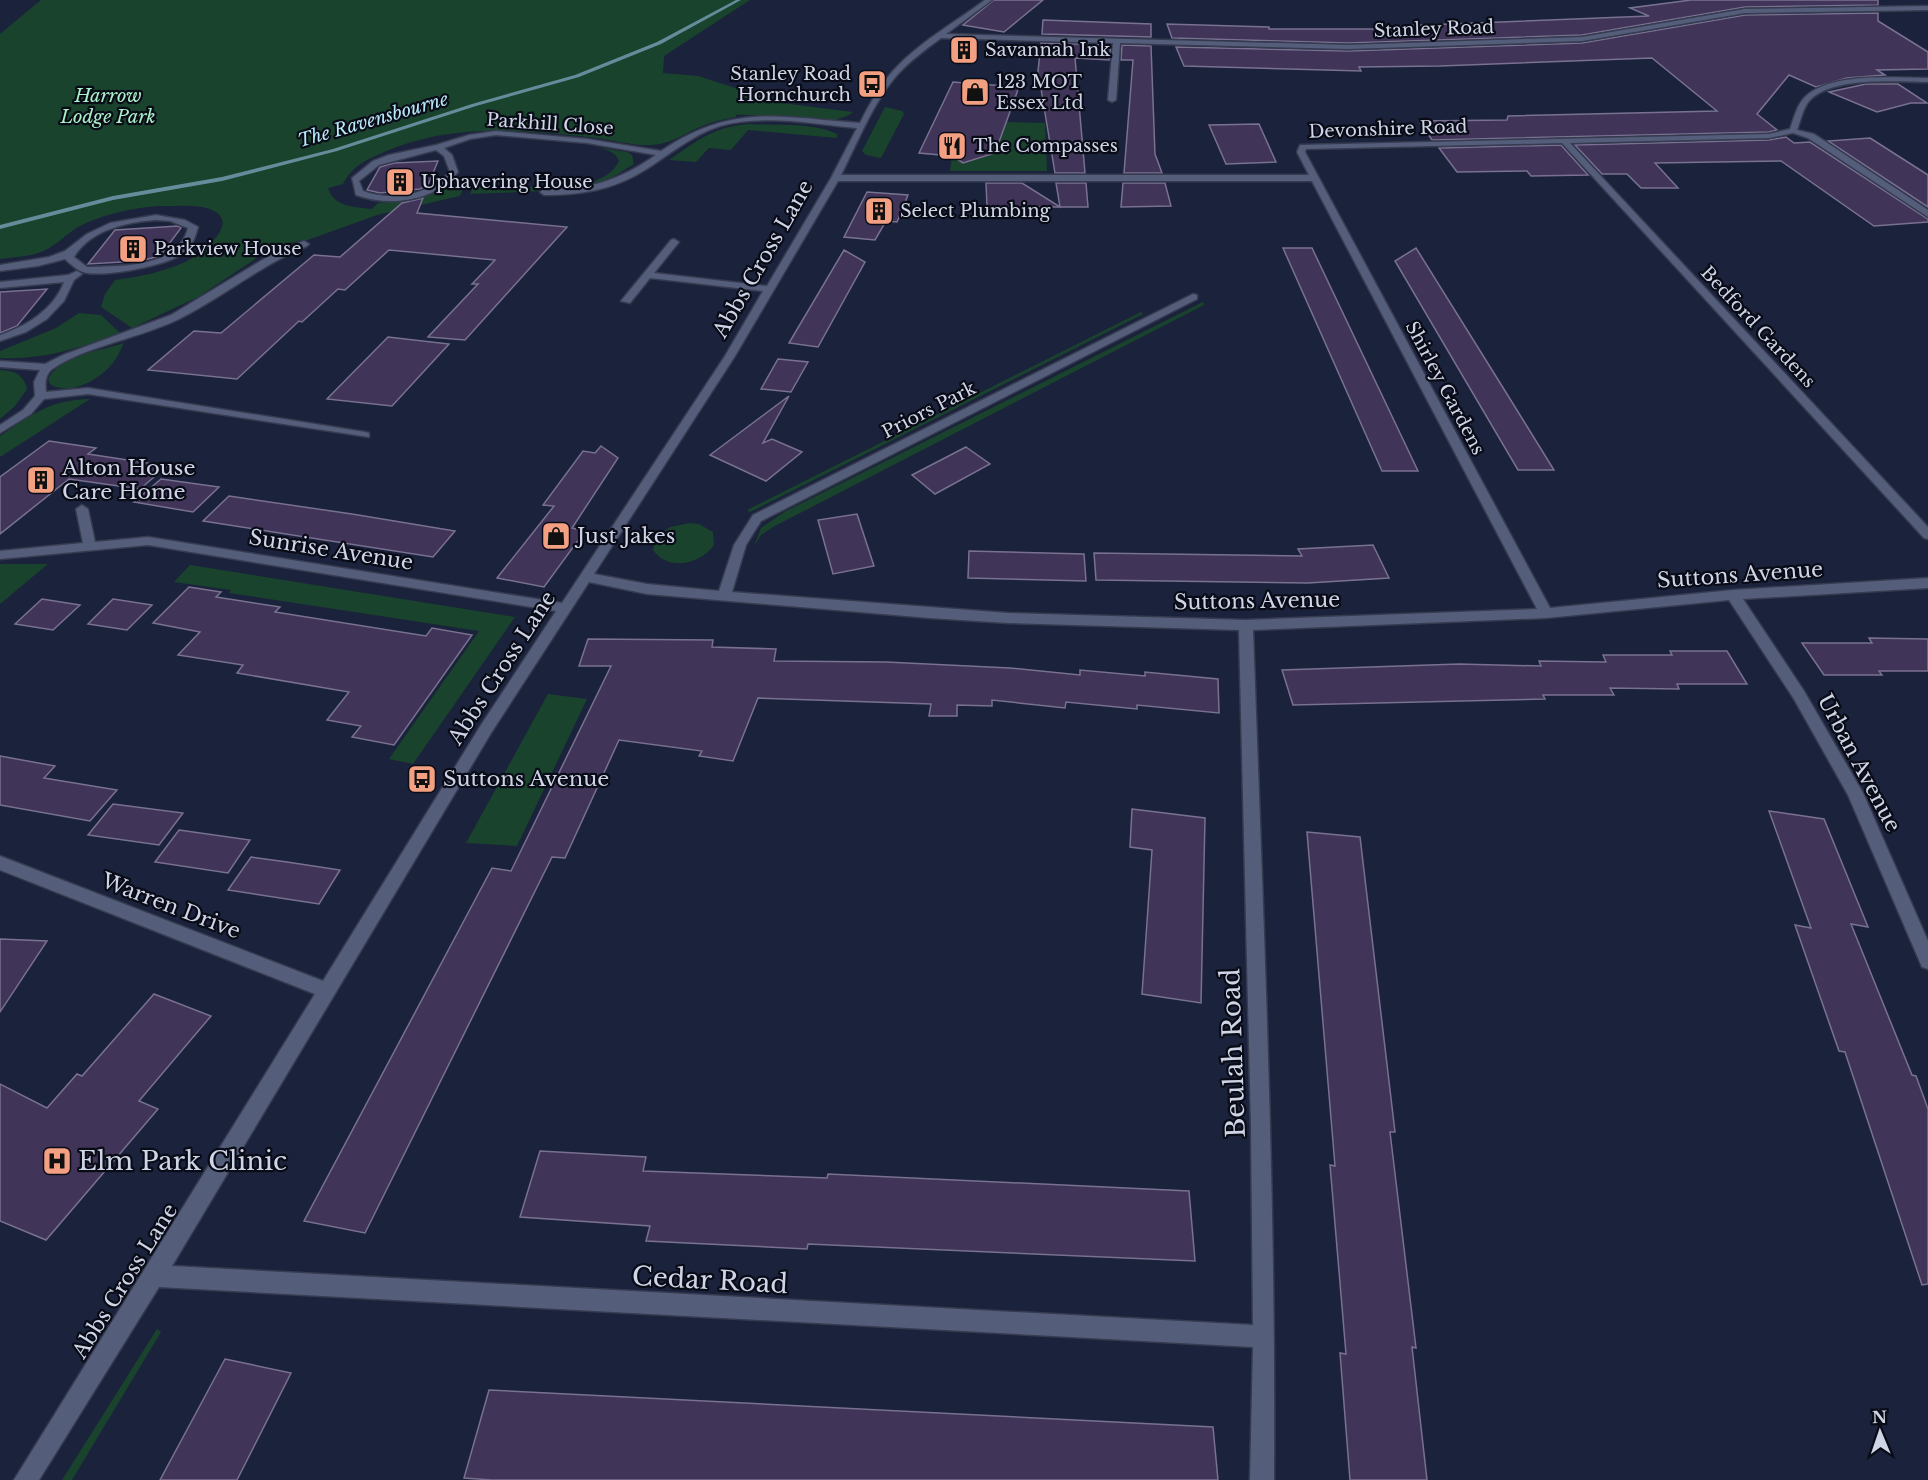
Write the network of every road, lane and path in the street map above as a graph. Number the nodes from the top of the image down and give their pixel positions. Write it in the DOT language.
graph roads {
  1 [pos="990,0"];
  2 [pos="1928,8"];
  3 [pos="938,36"];
  4 [pos="1117,41"];
  5 [pos="1928,80"];
  6 [pos="1112,100"];
  7 [pos="862,126"];
  8 [pos="1793,131"];
  9 [pos="1564,141"];
  10 [pos="438,147"];
  11 [pos="662,154"];
  12 [pos="834,178"];
  13 [pos="1315,178"];
  14 [pos="544,192"];
  15 [pos="1928,214"];
  16 [pos="674,242"];
  17 [pos="304,244"];
  18 [pos="73,251"];
  19 [pos="0,268"];
  20 [pos="85,270"];
  21 [pos="647,275"];
  22 [pos="70,278"];
  23 [pos="0,285"];
  24 [pos="771,289"];
  25 [pos="1193,297"];
  26 [pos="626,301"];
  27 [pos="0,338"];
  28 [pos="0,364"];
  29 [pos="47,367"];
  30 [pos="41,396"];
  31 [pos="0,430"];
  32 [pos="365,435"];
  33 [pos="82,509"];
  34 [pos="1928,536"];
  35 [pos="90,547"];
  36 [pos="0,555"];
  37 [pos="587,577"];
  38 [pos="1928,583"];
  39 [pos="725,594"];
  40 [pos="1733,596"];
  41 [pos="566,608"];
  42 [pos="1546,613"];
  43 [pos="1246,625"];
  44 [pos="0,863"];
  45 [pos="1928,961"];
  46 [pos="326,990"];
  47 [pos="153,1275"];
  48 [pos="1264,1337"];
  49 [pos="26,1480"];
  50 [pos="1262,1480"];
  1 -- 3 [label="street, Abbs Cross Lane"];
  2 -- 4 [label="street, Stanley Road"];
  3 -- 4 [label="street, Stanley Road"];
  3 -- 7 [label="street, Abbs Cross Lane"];
  4 -- 6 [label="street"];
  5 -- 8 [label="street"];
  7 -- 11 [label="street"];
  7 -- 12 [label="street, Abbs Cross Lane"];
  8 -- 9 [label="street, Devonshire Road"];
  8 -- 15 [label="street"];
  9 -- 13 [label="street, Devonshire Road"];
  9 -- 34 [label="street, Bedford Gardens"];
  10 -- 10 [label="street, Parkhill Close"];
  10 -- 11 [label="street, Parkhill Close"];
  11 -- 14 [label="street"];
  12 -- 13 [label="street"];
  12 -- 24 [label="street, Abbs Cross Lane"];
  13 -- 42 [label="street, Shirley Gardens"];
  16 -- 21 [label="street"];
  17 -- 29 [label="street"];
  18 -- 19 [label="street"];
  18 -- 20 [label="street"];
  18 -- 20 [label="street"];
  20 -- 22 [label="street"];
  21 -- 24 [label="street"];
  21 -- 26 [label="street"];
  22 -- 23 [label="street"];
  22 -- 27 [label="street"];
  24 -- 37 [label="street, Abbs Cross Lane"];
  25 -- 39 [label="street, Priors Park"];
  28 -- 29 [label="street"];
  29 -- 30 [label="street"];
  30 -- 31 [label="street"];
  30 -- 32 [label="street"];
  33 -- 35 [label="street"];
  35 -- 36 [label="street, Sunrise Avenue"];
  35 -- 41 [label="street, Sunrise Avenue"];
  37 -- 39 [label="street, Suttons Avenue"];
  37 -- 41 [label="street, Abbs Cross Lane"];
  38 -- 40 [label="street, Suttons Avenue"];
  39 -- 43 [label="street, Suttons Avenue"];
  40 -- 42 [label="street, Suttons Avenue"];
  40 -- 45 [label="street, Urban Avenue"];
  41 -- 46 [label="street, Abbs Cross Lane"];
  42 -- 43 [label="street, Suttons Avenue"];
  43 -- 48 [label="street, Beulah Road"];
  44 -- 46 [label="street, Warren Drive"];
  46 -- 47 [label="street, Abbs Cross Lane"];
  47 -- 48 [label="street, Cedar Road"];
  47 -- 49 [label="street, Abbs Cross Lane"];
  48 -- 50 [label="street, Beulah Road"];
}
